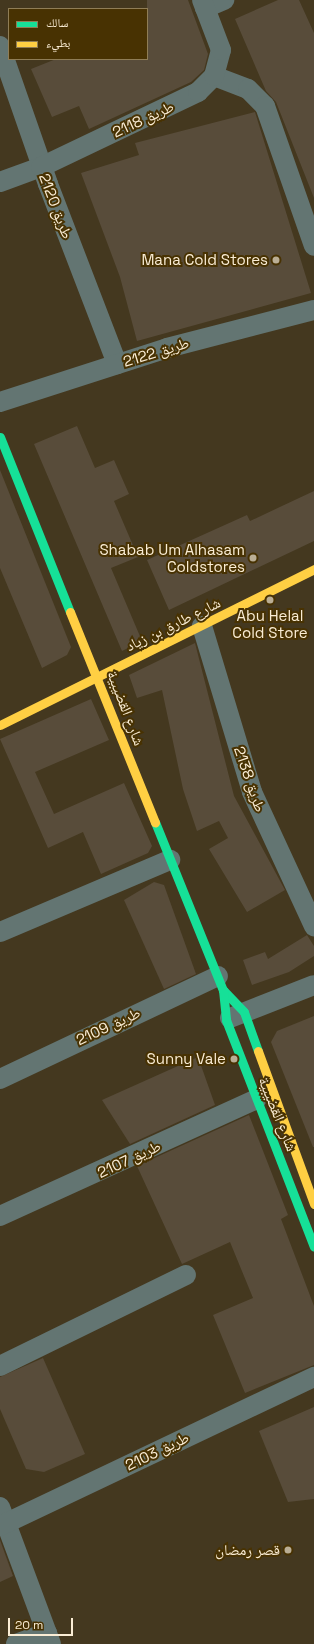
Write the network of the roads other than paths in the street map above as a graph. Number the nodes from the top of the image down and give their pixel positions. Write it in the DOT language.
graph roads {
  1 [pos="224,0"];
  2 [pos="204,4"];
  3 [pos="0,46"];
  4 [pos="214,76"];
  5 [pos="41,167"];
  6 [pos="0,182"];
  7 [pos="314,246"];
  8 [pos="314,310"];
  9 [pos="117,364"];
  10 [pos="0,402"];
  11 [pos="0,437"];
  12 [pos="314,569"];
  13 [pos="202,626"];
  14 [pos="99,677"];
  15 [pos="0,725"];
  16 [pos="170,860"];
  17 [pos="314,926"];
  18 [pos="0,932"];
  19 [pos="220,983"];
  20 [pos="314,985"];
  21 [pos="235,1016"];
  22 [pos="0,1078"];
  23 [pos="257,1099"];
  24 [pos="314,1204"];
  25 [pos="0,1216"];
  26 [pos="314,1247"];
  27 [pos="186,1275"];
  28 [pos="0,1366"];
  29 [pos="314,1377"];
  30 [pos="2,1519"];
  31 [pos="49,1638"];
  32 [pos="16,1644"];
  1 -- 2 [label="street"];
  2 -- 4 [label="street"];
  3 -- 5 [label="street, طريق 2120"];
  4 -- 5 [label="street, طريق 2118"];
  4 -- 7 [label="street"];
  5 -- 6 [label="street, طريق 2118"];
  5 -- 9 [label="street, طريق 2120"];
  8 -- 9 [label="street, طريق 2122"];
  9 -- 10 [label="street, طريق 2122"];
  11 -- 14 [label="street, شارع القضيبية"];
  12 -- 13 [label="street, شارع طارق بن زياد"];
  13 -- 14 [label="street, شارع طارق بن زياد"];
  13 -- 17 [label="street, طريق 2138"];
  14 -- 15 [label="street, شارع طارق بن زياد"];
  14 -- 16 [label="street, شارع القضيبية"];
  16 -- 18 [label="street"];
  16 -- 19 [label="street, شارع القضيبية"];
  19 -- 21 [label="street, شارع القضيبية"];
  19 -- 21 [label="street, شارع القضيبية"];
  19 -- 22 [label="street, طريق 2109"];
  20 -- 21 [label="street"];
  21 -- 23 [label="street, شارع القضيبية"];
  21 -- 24 [label="street, شارع القضيبية"];
  23 -- 25 [label="street, طريق 2107"];
  23 -- 26 [label="street, شارع القضيبية"];
  27 -- 28 [label="street"];
  29 -- 30 [label="street, طريق 2103"];
  30 -- 31 [label="street"];
  31 -- 32 [label="street"];
}
